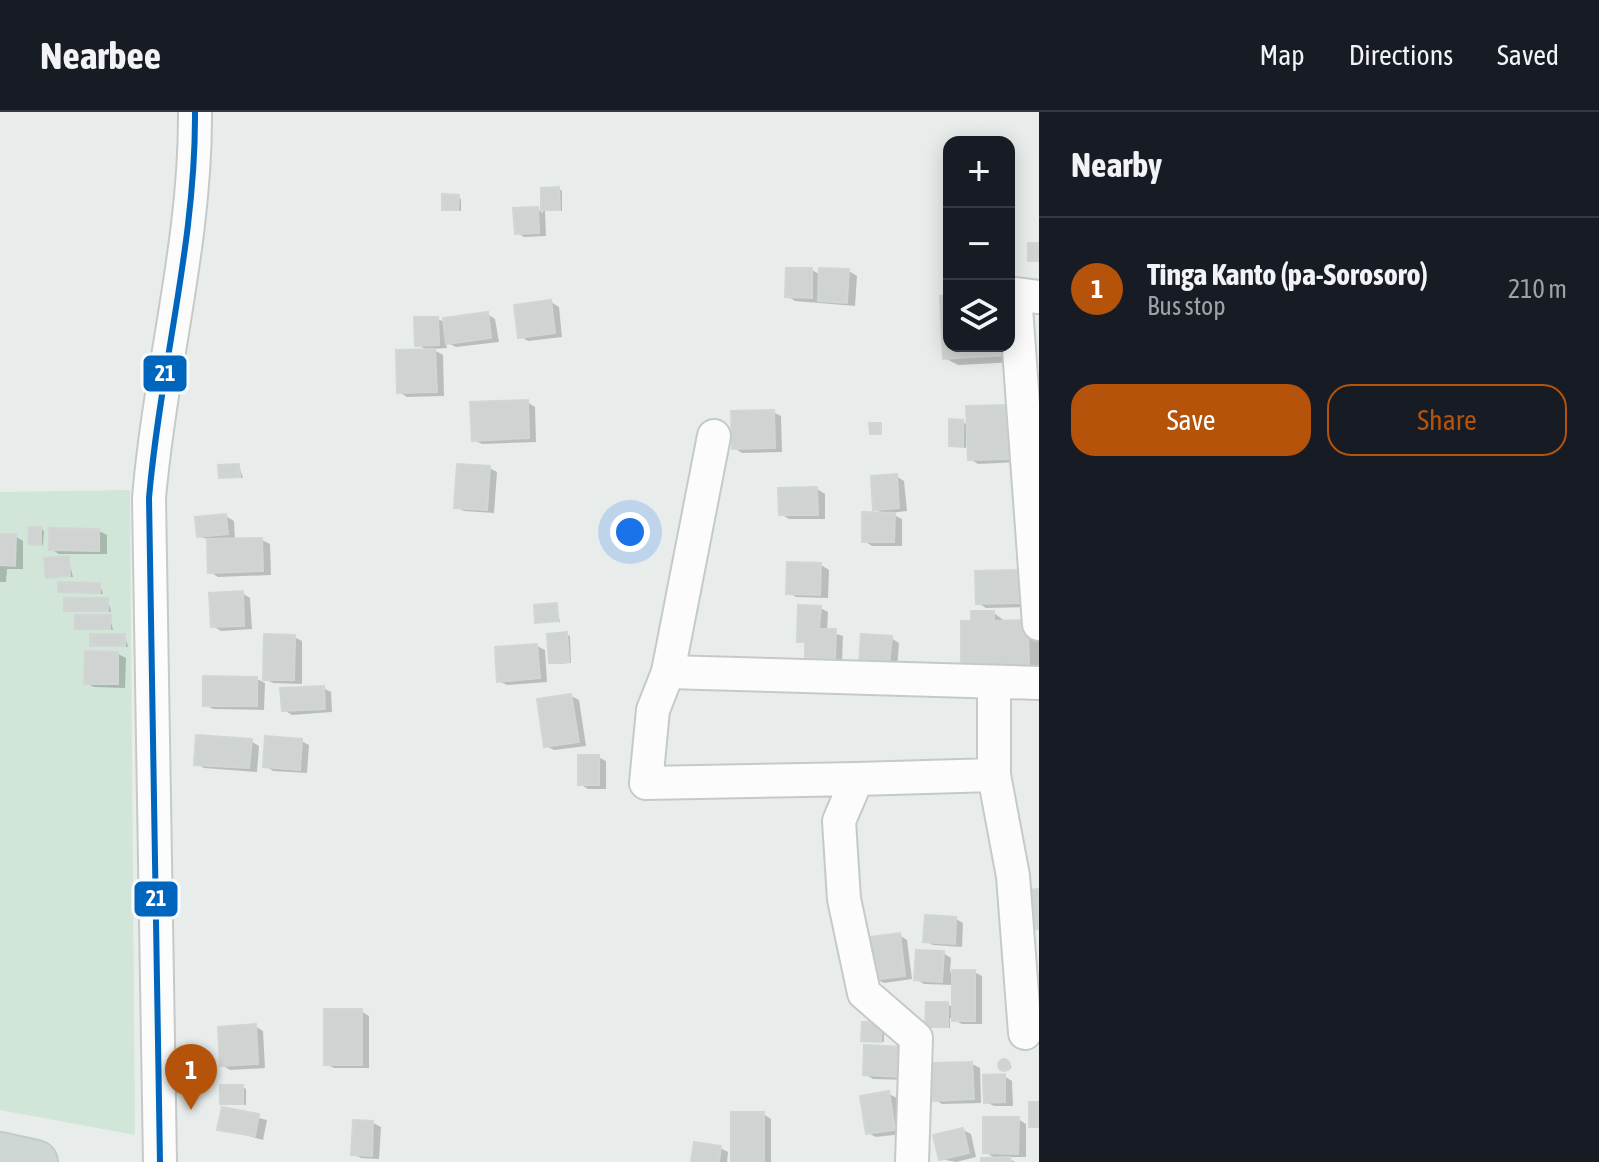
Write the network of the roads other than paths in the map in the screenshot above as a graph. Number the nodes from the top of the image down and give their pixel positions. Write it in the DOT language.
graph roads {
  1 [pos="195,112"];
  2 [pos="1039,297"];
  3 [pos="714,436"];
  4 [pos="1039,624"];
  5 [pos="668,672"];
  6 [pos="994,683"];
  7 [pos="1039,683"];
  8 [pos="994,775"];
  9 [pos="857,779"];
  10 [pos="1025,1033"];
  11 [pos="0,1154"];
  12 [pos="36,1162"];
  13 [pos="160,1162"];
  14 [pos="912,1162"];
  1 -- 13 [label="street"];
  2 -- 4 [label="street"];
  3 -- 5 [label="street"];
  5 -- 6 [label="street"];
  5 -- 9 [label="street"];
  6 -- 7 [label="street"];
  6 -- 8 [label="street"];
  8 -- 9 [label="street"];
  8 -- 10 [label="street"];
  9 -- 14 [label="street"];
  11 -- 12 [label="main road"];
}
